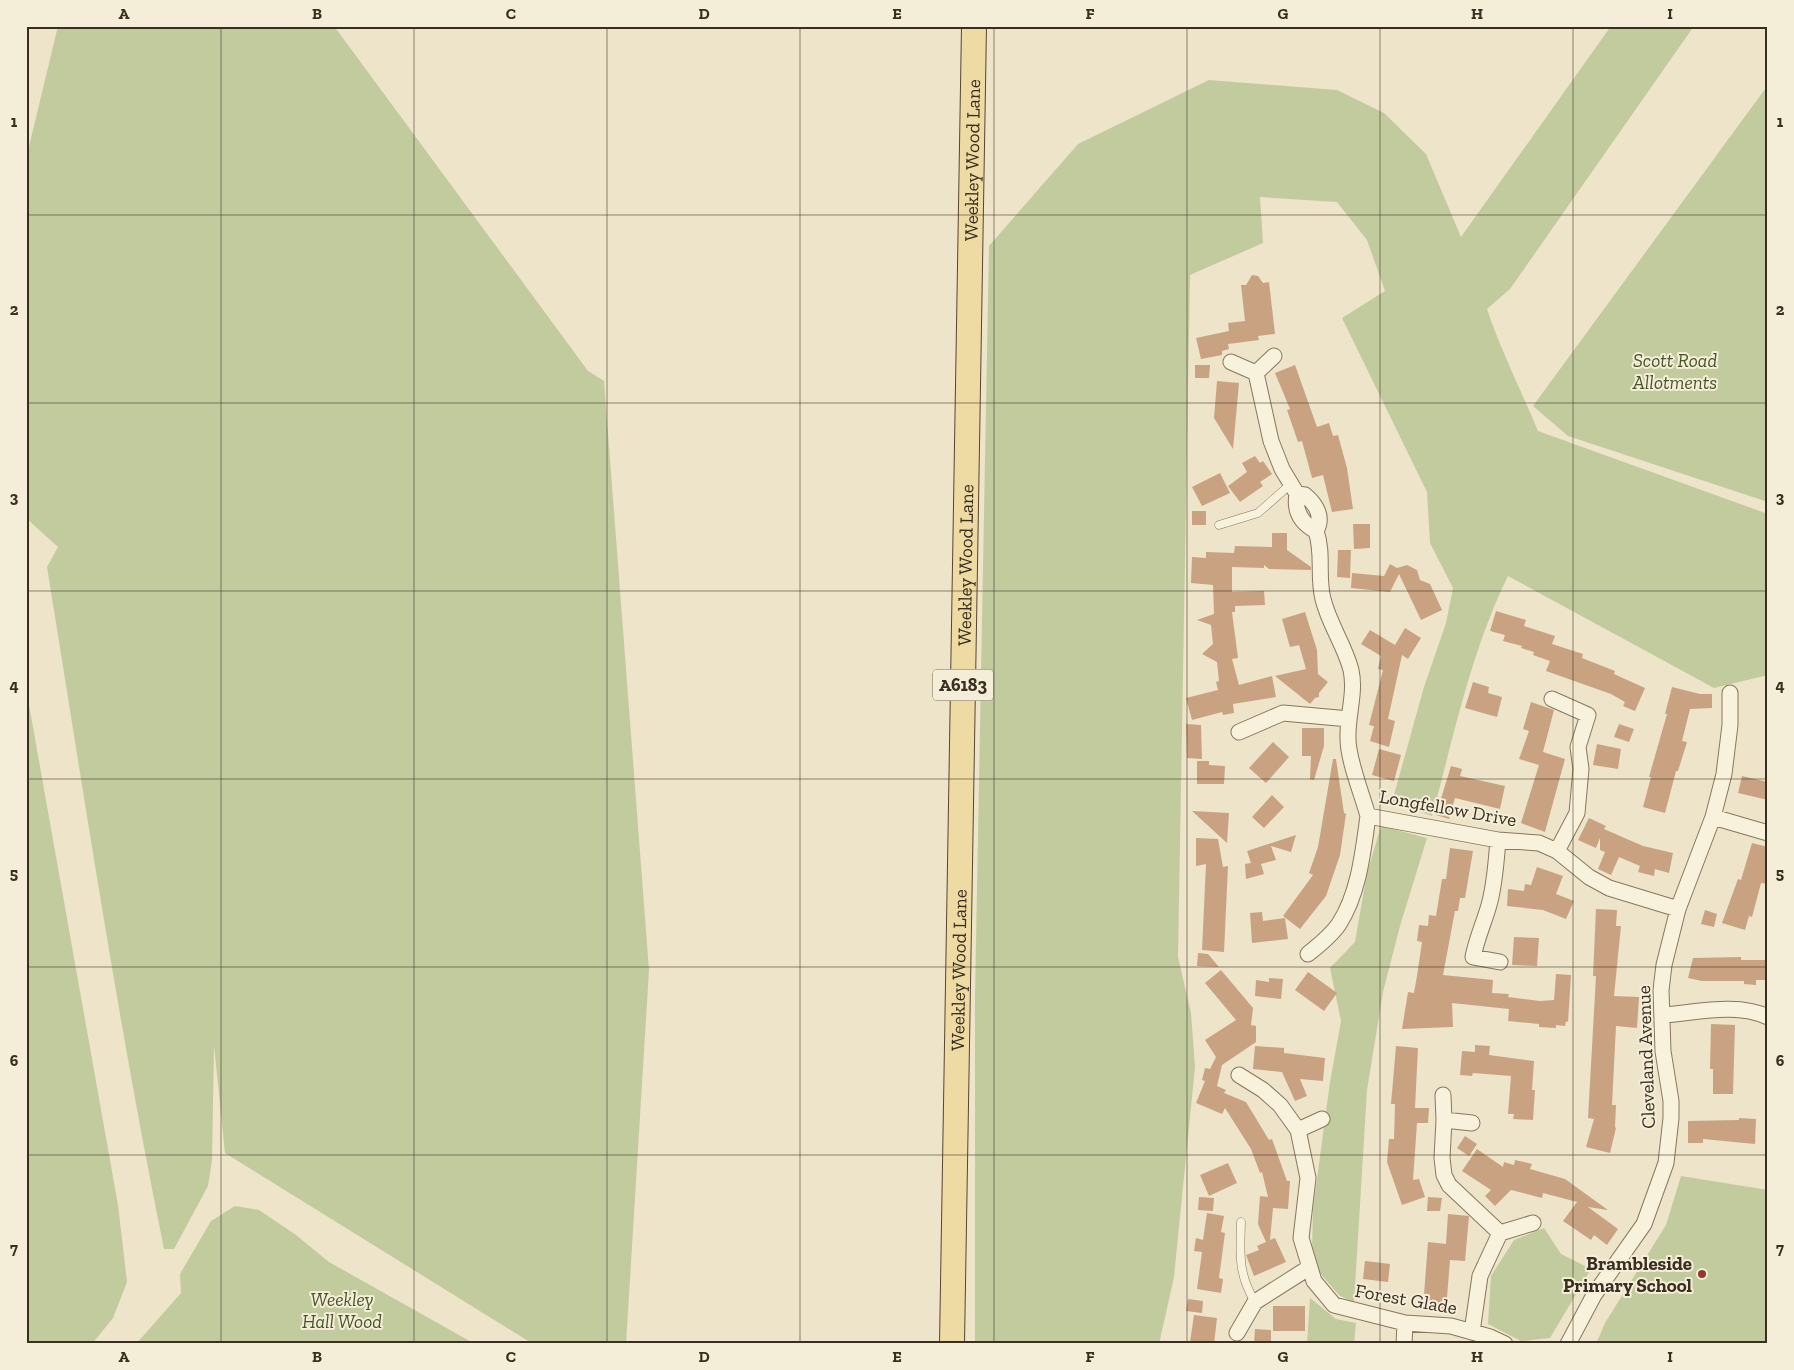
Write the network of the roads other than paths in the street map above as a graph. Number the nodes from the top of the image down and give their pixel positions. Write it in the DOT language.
graph roads {
  1 [pos="974,26"];
  2 [pos="1274,356"];
  3 [pos="1231,362"];
  4 [pos="1256,373"];
  5 [pos="1294,488"];
  6 [pos="1219,525"];
  7 [pos="1730,693"];
  8 [pos="1552,699"];
  9 [pos="1349,719"];
  10 [pos="1239,732"];
  11 [pos="1368,816"];
  12 [pos="1712,817"];
  13 [pos="1768,833"];
  14 [pos="1498,840"];
  15 [pos="1557,851"];
  16 [pos="1678,910"];
  17 [pos="1308,954"];
  18 [pos="1500,962"];
  19 [pos="1662,1015"];
  20 [pos="1768,1017"];
  21 [pos="1239,1075"];
  22 [pos="1442,1095"];
  23 [pos="1322,1119"];
  24 [pos="1444,1120"];
  25 [pos="1472,1123"];
  26 [pos="1298,1130"];
  27 [pos="1241,1222"];
  28 [pos="1533,1223"];
  29 [pos="1500,1234"];
  30 [pos="1310,1268"];
  31 [pos="1255,1302"];
  32 [pos="1405,1323"];
  33 [pos="1472,1332"];
  34 [pos="1237,1333"];
  35 [pos="952,1344"];
  36 [pos="1404,1344"];
  37 [pos="1505,1344"];
  38 [pos="1568,1344"];
  1 -- 35 [label="main road, Weekley Wood Lane / A6183"];
  2 -- 4 [label="street"];
  3 -- 4 [label="street"];
  4 -- 5 [label="street, Longfellow Drive"];
  5 -- 6 [label="lane"];
  5 -- 9 [label="street, Longfellow Drive"];
  7 -- 12 [label="street, Cleveland Avenue"];
  8 -- 15 [label="street"];
  9 -- 10 [label="street"];
  9 -- 11 [label="street, Longfellow Drive"];
  11 -- 14 [label="street, Longfellow Drive"];
  11 -- 17 [label="street"];
  12 -- 13 [label="street"];
  12 -- 16 [label="street, Cleveland Avenue"];
  14 -- 15 [label="street, Longfellow Drive"];
  14 -- 18 [label="street"];
  15 -- 16 [label="street, Longfellow Drive"];
  16 -- 19 [label="street, Cleveland Avenue"];
  19 -- 20 [label="street"];
  19 -- 38 [label="street, Cleveland Avenue"];
  21 -- 26 [label="street, Forest Glade"];
  22 -- 24 [label="street"];
  23 -- 26 [label="street"];
  24 -- 25 [label="street"];
  24 -- 29 [label="street"];
  26 -- 30 [label="street, Forest Glade"];
  27 -- 31 [label="lane"];
  28 -- 29 [label="street"];
  29 -- 33 [label="street"];
  30 -- 31 [label="street"];
  30 -- 32 [label="street, Forest Glade"];
  31 -- 34 [label="street"];
  32 -- 33 [label="street, Forest Glade"];
  32 -- 36 [label="street"];
  33 -- 37 [label="street, Forest Glade"];
}
